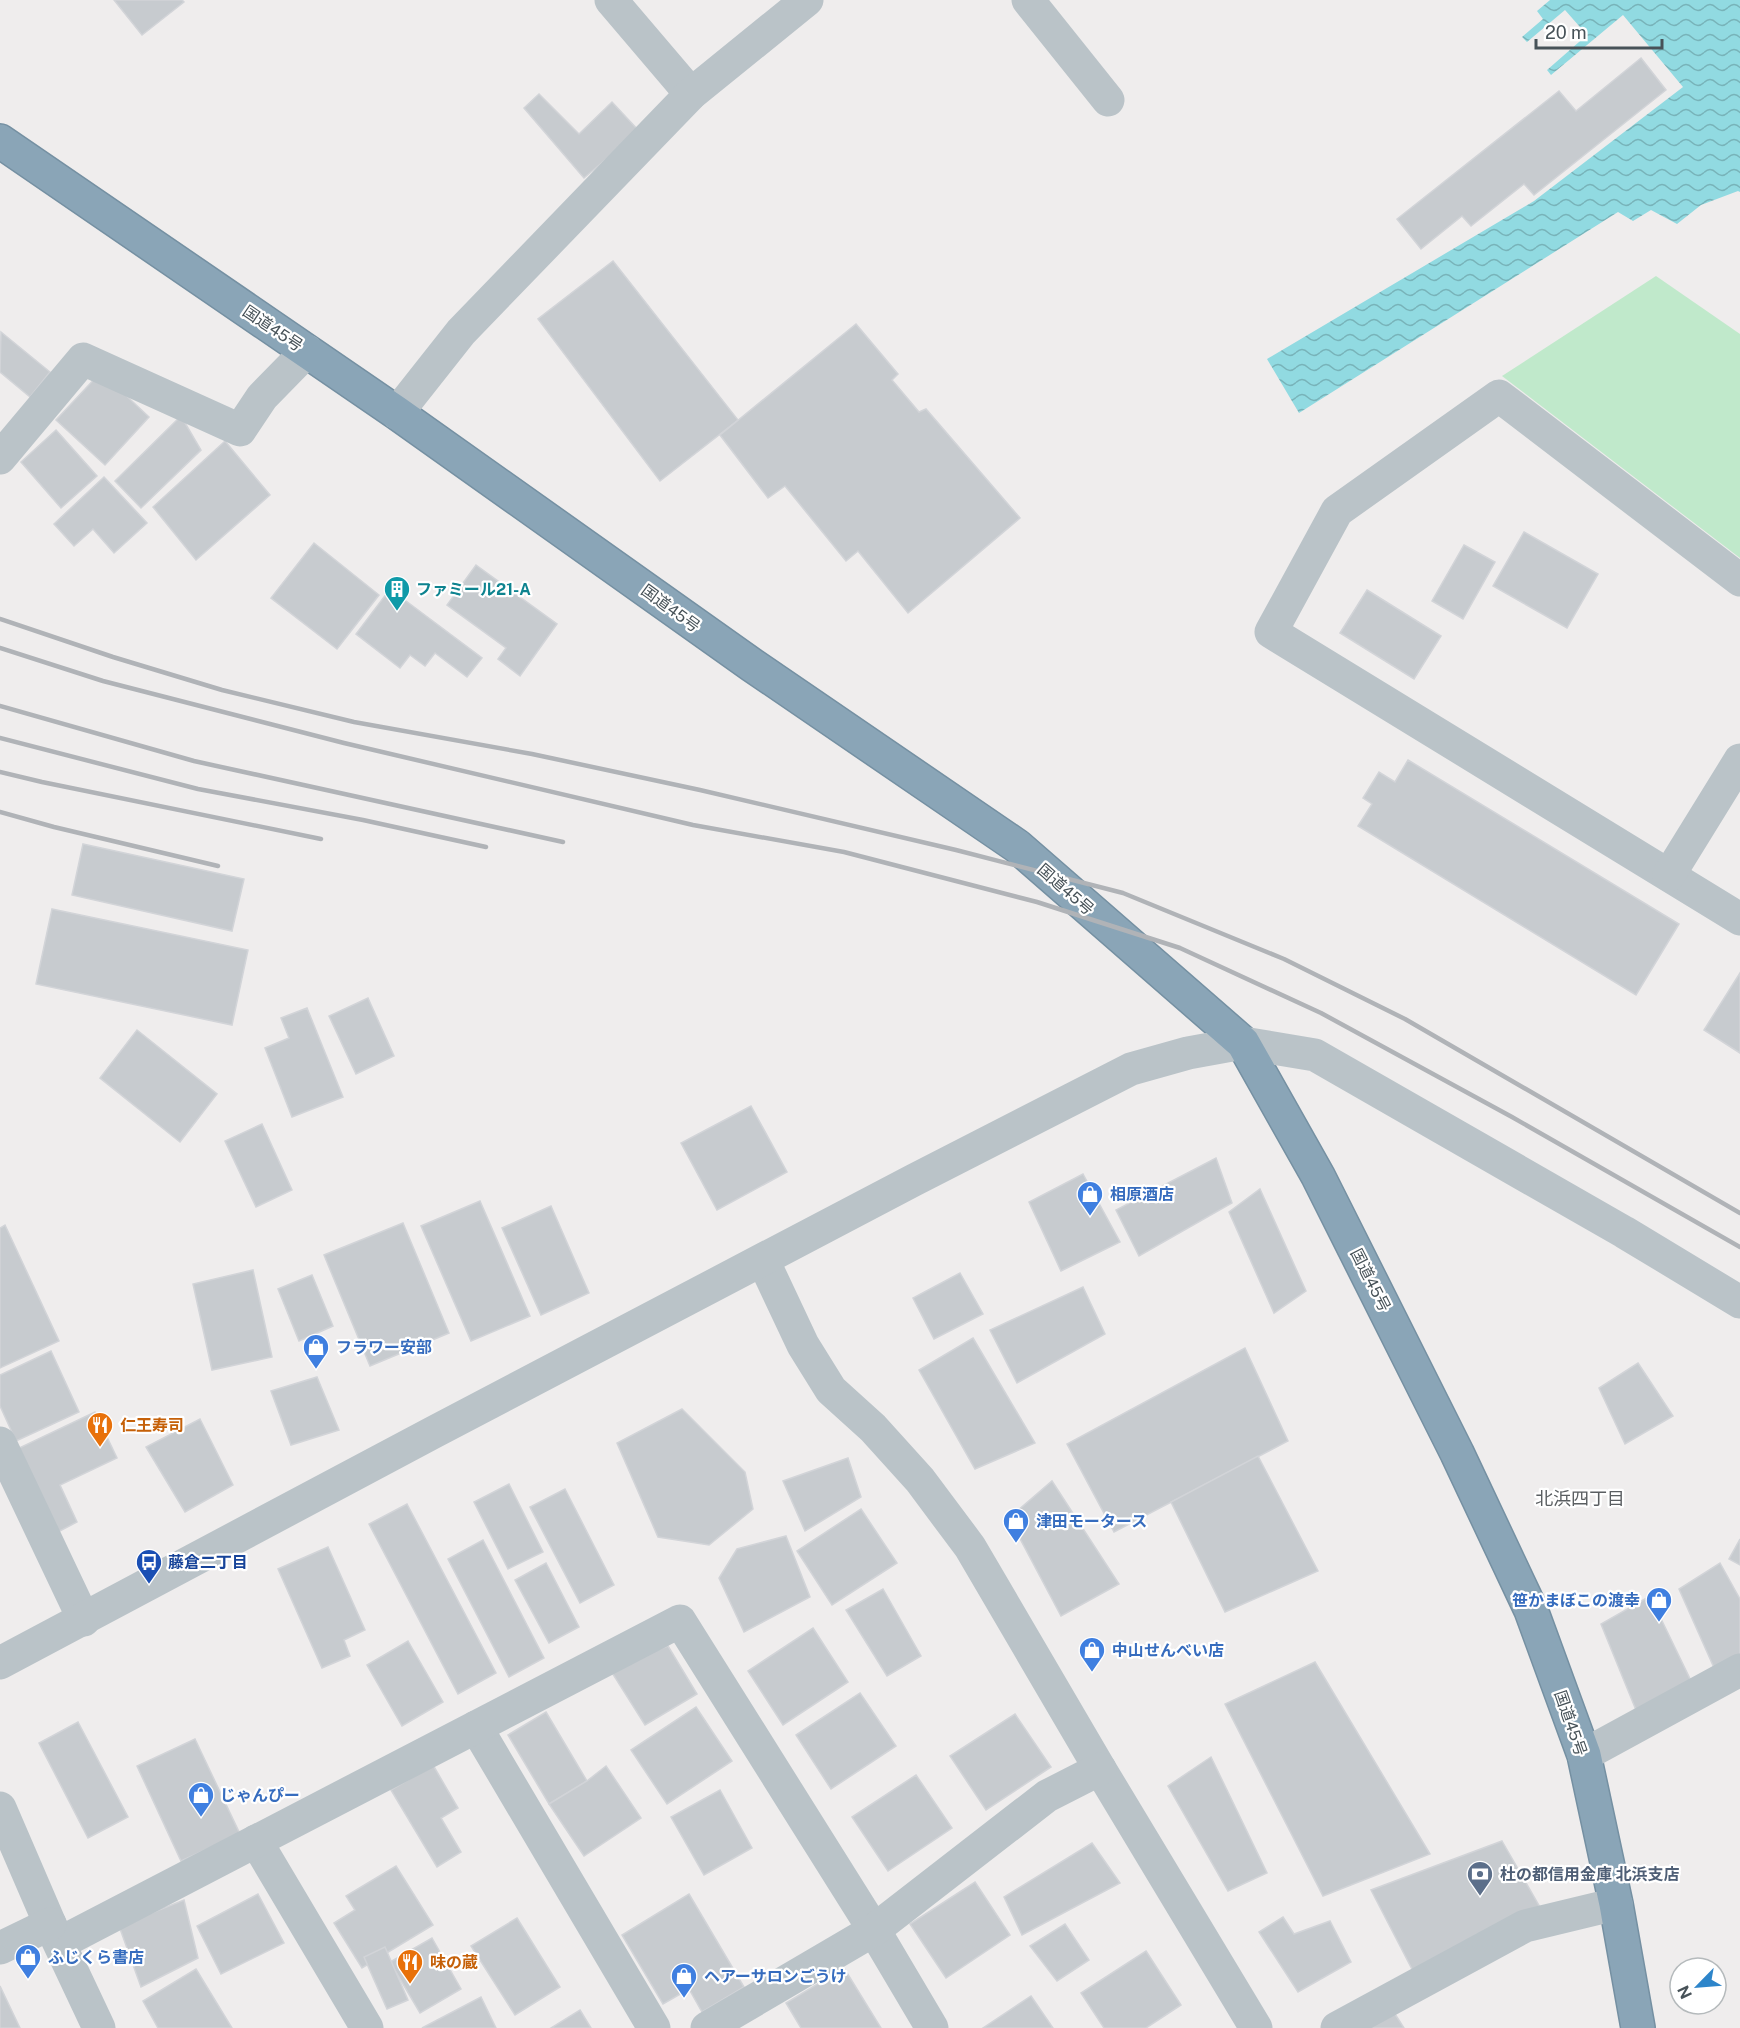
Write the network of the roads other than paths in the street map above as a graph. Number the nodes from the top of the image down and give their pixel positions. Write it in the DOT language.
graph roads {
  1 [pos="611,0"];
  2 [pos="807,0"];
  3 [pos="1028,0"];
  4 [pos="691,94"];
  5 [pos="1108,100"];
  6 [pos="0,141"];
  7 [pos="307,351"];
  8 [pos="398,412"];
  9 [pos="0,458"];
  10 [pos="1740,580"];
  11 [pos="1740,760"];
  12 [pos="1668,875"];
  13 [pos="1740,919"];
  14 [pos="1243,1043"];
  15 [pos="763,1260"];
  16 [pos="1740,1302"];
  17 [pos="0,1443"];
  18 [pos="84,1620"];
  19 [pos="0,1664"];
  20 [pos="1740,1670"];
  21 [pos="476,1727"];
  22 [pos="1584,1755"];
  23 [pos="1100,1768"];
  24 [pos="0,1808"];
  25 [pos="256,1841"];
  26 [pos="1616,1904"];
  27 [pos="874,1930"];
  28 [pos="55,1933"];
  29 [pos="0,1948"];
  30 [pos="99,2028"];
  31 [pos="367,2028"];
  32 [pos="654,2028"];
  33 [pos="707,2028"];
  34 [pos="932,2028"];
  35 [pos="1256,2028"];
  36 [pos="1336,2028"];
  37 [pos="1638,2028"];
  1 -- 4 [label="street"];
  2 -- 4 [label="street"];
  3 -- 5 [label="street"];
  4 -- 8 [label="street"];
  6 -- 7 [label="highway, 国道45号"];
  7 -- 8 [label="highway, 国道45号"];
  7 -- 9 [label="street"];
  8 -- 14 [label="highway, 国道45号"];
  10 -- 12 [label="street"];
  11 -- 12 [label="street"];
  12 -- 13 [label="street"];
  14 -- 15 [label="street"];
  14 -- 16 [label="street"];
  14 -- 22 [label="highway, 国道45号"];
  15 -- 18 [label="street"];
  15 -- 23 [label="street"];
  17 -- 18 [label="street"];
  18 -- 19 [label="street"];
  20 -- 22 [label="street"];
  21 -- 25 [label="street"];
  21 -- 27 [label="street"];
  21 -- 32 [label="street"];
  22 -- 26 [label="highway, 国道45号"];
  23 -- 27 [label="street"];
  23 -- 35 [label="street"];
  24 -- 28 [label="street"];
  25 -- 28 [label="street"];
  25 -- 31 [label="street"];
  26 -- 36 [label="street"];
  26 -- 37 [label="highway, 国道45号"];
  27 -- 33 [label="street"];
  27 -- 34 [label="street"];
  28 -- 29 [label="street"];
  28 -- 30 [label="street"];
}
